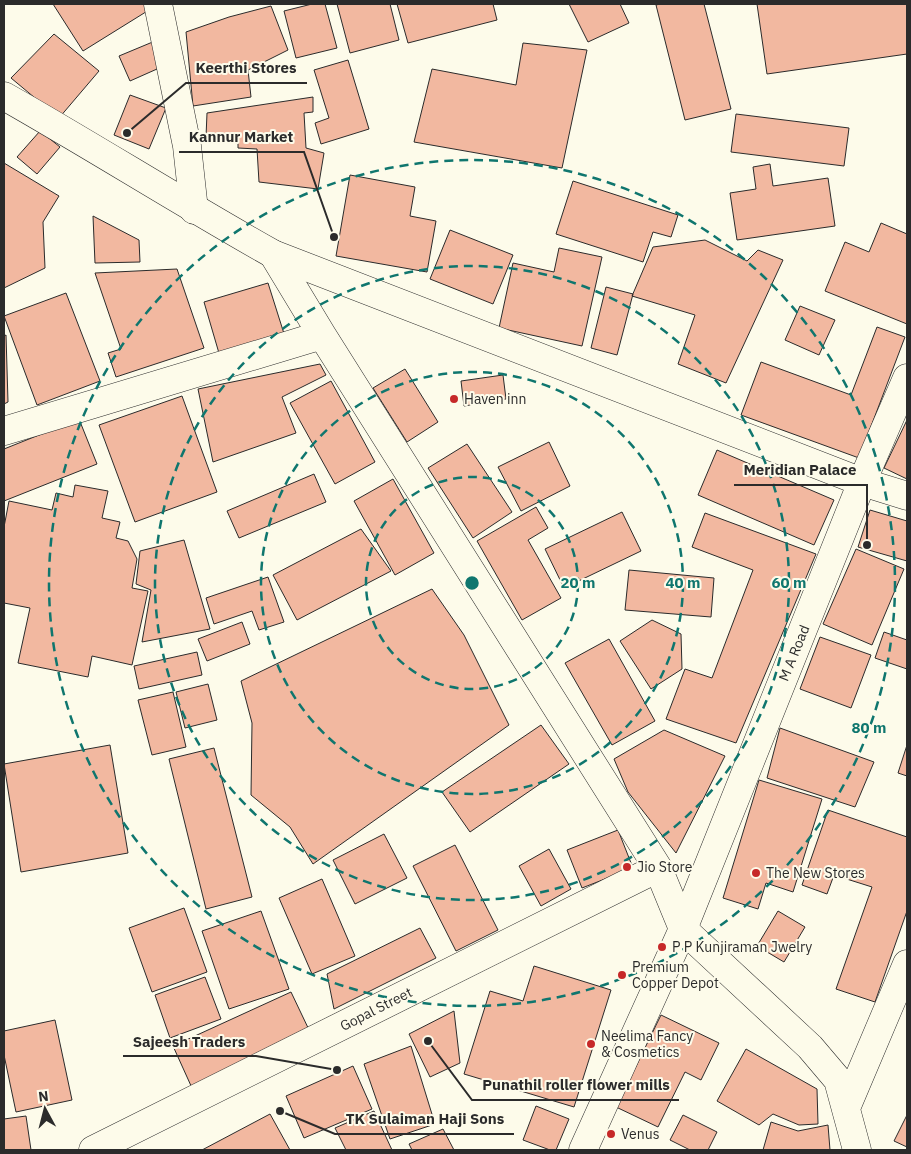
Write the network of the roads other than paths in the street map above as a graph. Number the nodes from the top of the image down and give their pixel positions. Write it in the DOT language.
graph roads {
  1 [pos="158,4"];
  2 [pos="4,96"];
  3 [pos="194,210"];
  4 [pos="273,254"];
  5 [pos="322,335"];
  6 [pos="907,378"];
  7 [pos="4,432"];
  8 [pos="862,482"];
  9 [pos="907,496"];
  10 [pos="658,868"];
  11 [pos="683,929"];
  12 [pos="907,964"];
  13 [pos="846,1108"];
  14 [pos="93,1150"];
  15 [pos="583,1150"];
  16 [pos="856,1150"];
  1 -- 3 [label="street"];
  2 -- 3 [label="street"];
  3 -- 4 [label="street"];
  4 -- 5 [label="street"];
  4 -- 8 [label="street"];
  5 -- 7 [label="street"];
  5 -- 10 [label="street"];
  6 -- 8 [label="street, M A Road"];
  8 -- 9 [label="street"];
  8 -- 11 [label="street, M A Road"];
  10 -- 11 [label="street"];
  10 -- 14 [label="street, Gopal Street"];
  11 -- 13 [label="street"];
  11 -- 15 [label="street, M A Road"];
  12 -- 13 [label="street"];
  13 -- 16 [label="street"];
}
